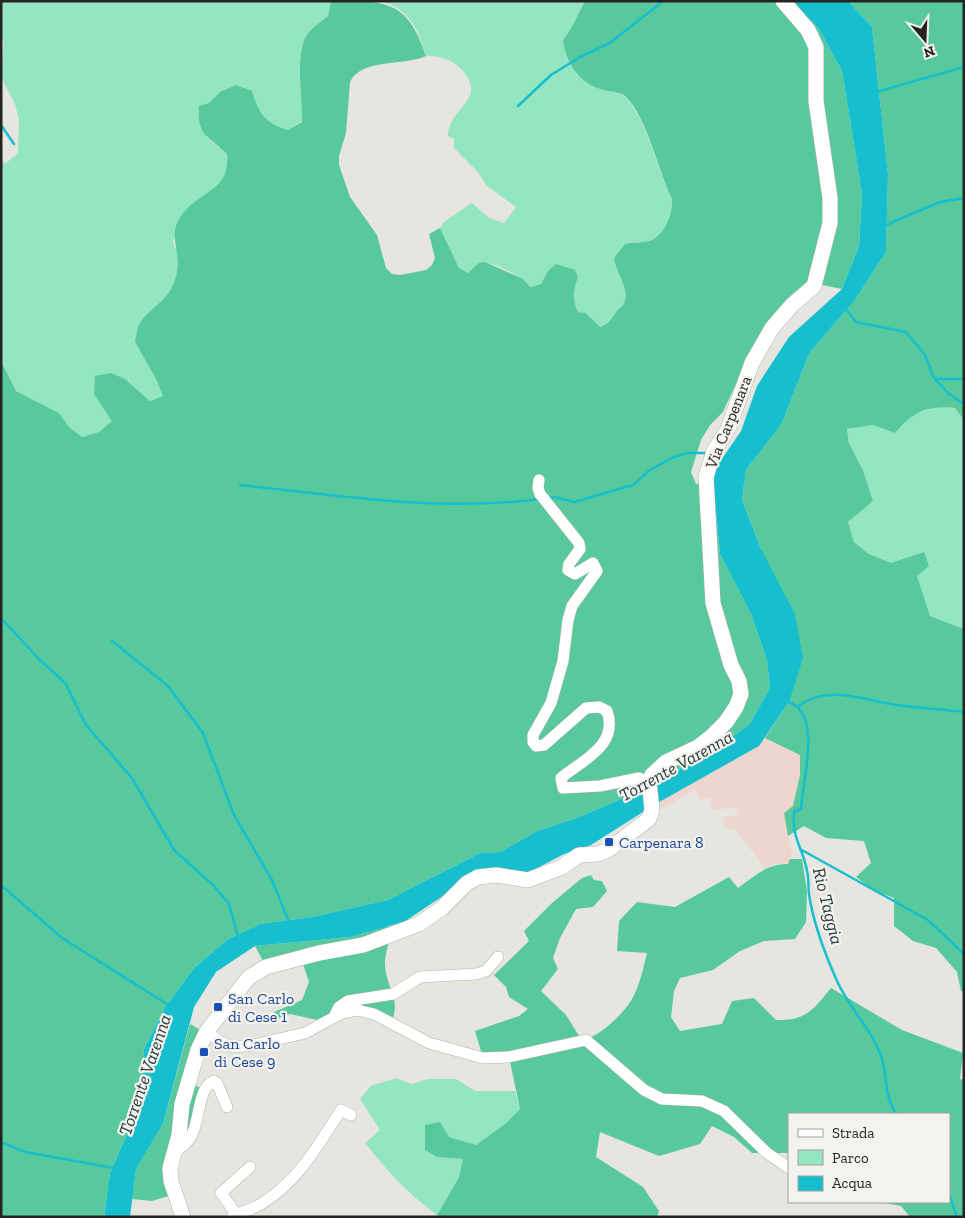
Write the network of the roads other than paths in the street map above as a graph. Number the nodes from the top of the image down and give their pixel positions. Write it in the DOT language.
graph roads {
  1 [pos="783,1"];
  2 [pos="540,480"];
  3 [pos="646,781"];
  4 [pos="498,957"];
  5 [pos="334,1017"];
  6 [pos="207,1031"];
  7 [pos="227,1107"];
  8 [pos="351,1115"];
  9 [pos="174,1150"];
  10 [pos="250,1167"];
  11 [pos="788,1167"];
  12 [pos="234,1215"];
  13 [pos="183,1217"];
  1 -- 3 [label="street, Via Carpenara"];
  2 -- 3 [label="street"];
  3 -- 6 [label="street"];
  4 -- 5 [label="street"];
  5 -- 6 [label="street"];
  5 -- 11 [label="street"];
  6 -- 9 [label="street"];
  7 -- 9 [label="street"];
  8 -- 12 [label="street"];
  9 -- 13 [label="street"];
  10 -- 12 [label="street"];
}
